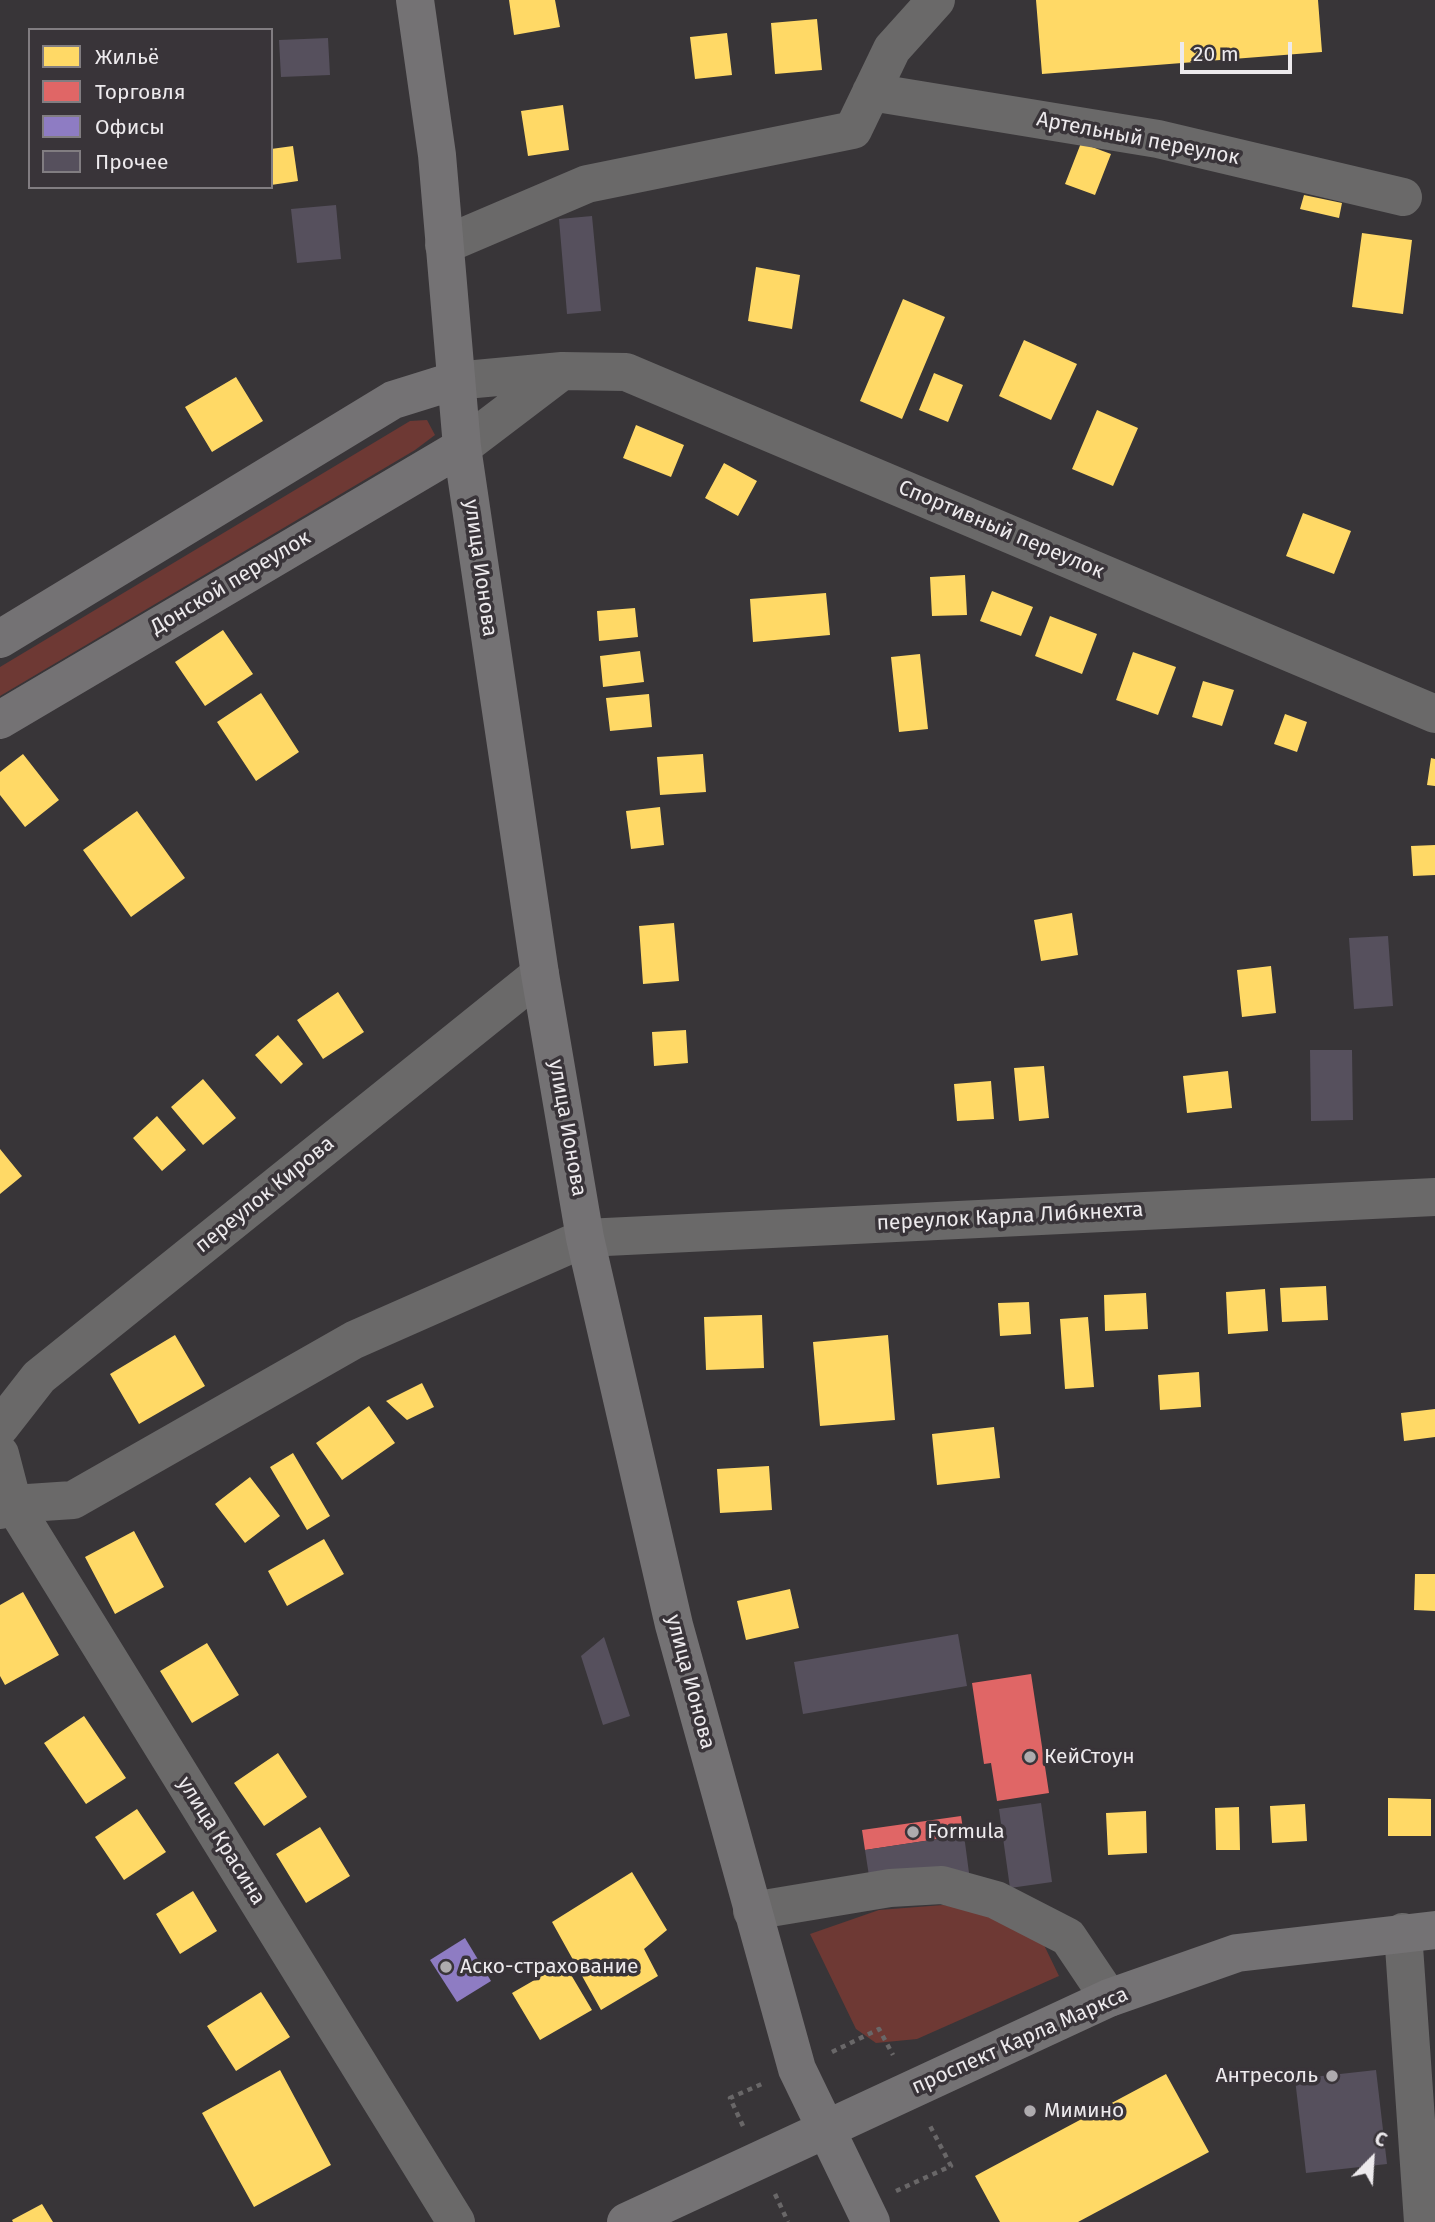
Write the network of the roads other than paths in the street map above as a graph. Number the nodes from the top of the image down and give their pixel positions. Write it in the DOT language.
graph roads {
  1 [pos="415,0"];
  2 [pos="936,0"];
  3 [pos="871,92"];
  4 [pos="1403,197"];
  5 [pos="444,246"];
  6 [pos="562,371"];
  7 [pos="454,381"];
  8 [pos="462,447"];
  9 [pos="0,639"];
  10 [pos="1435,714"];
  11 [pos="0,720"];
  12 [pos="540,974"];
  13 [pos="1435,1196"];
  14 [pos="585,1238"];
  15 [pos="0,1427"];
  16 [pos="0,1454"];
  17 [pos="7,1507"];
  18 [pos="752,1911"];
  19 [pos="1419,1931"];
  20 [pos="1109,1998"];
  21 [pos="827,2129"];
  22 [pos="867,2214"];
  23 [pos="456,2222"];
  24 [pos="626,2222"];
  25 [pos="1423,2222"];
  1 -- 5 [label="main road, улица Ионова"];
  2 -- 3 [label="street"];
  3 -- 4 [label="street, Артельный переулок"];
  3 -- 5 [label="street"];
  5 -- 7 [label="main road, улица Ионова"];
  6 -- 7 [label="street, Спортивный переулок"];
  6 -- 8 [label="street"];
  6 -- 10 [label="street, Спортивный переулок"];
  7 -- 8 [label="main road, улица Ионова"];
  7 -- 9 [label="main road"];
  8 -- 11 [label="main road, Донской переулок"];
  8 -- 12 [label="main road, улица Ионова"];
  12 -- 14 [label="main road, улица Ионова"];
  12 -- 15 [label="street, переулок Кирова"];
  13 -- 14 [label="street, переулок Карла Либкнехта"];
  14 -- 17 [label="street"];
  14 -- 18 [label="main road, улица Ионова"];
  16 -- 17 [label="street, улица Красина"];
  17 -- 23 [label="street, улица Красина"];
  18 -- 20 [label="street"];
  18 -- 21 [label="main road, улица Ионова"];
  19 -- 20 [label="main road, проспект Карла Маркса"];
  19 -- 25 [label="street"];
  20 -- 21 [label="main road, проспект Карла Маркса"];
  21 -- 22 [label="main road, улица Ионова"];
  21 -- 24 [label="main road, проспект Карла Маркса"];
}
